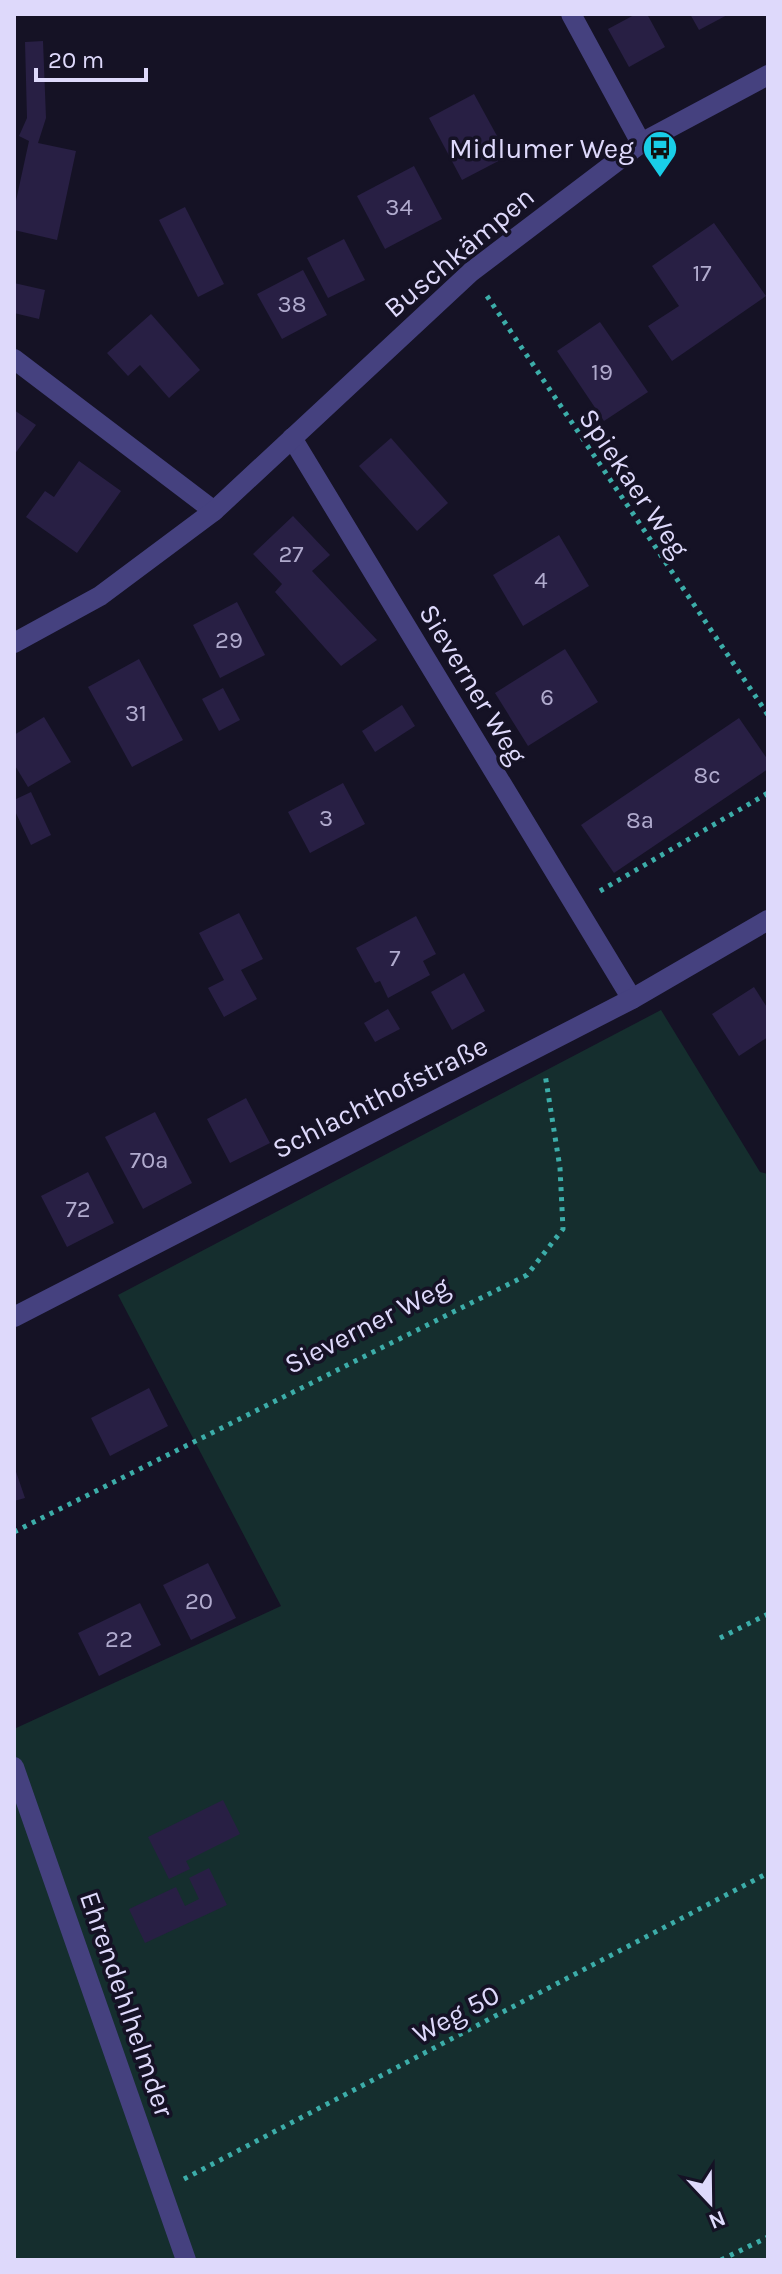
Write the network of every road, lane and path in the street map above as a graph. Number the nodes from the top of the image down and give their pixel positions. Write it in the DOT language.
graph roads {
  1 [pos="571,14"];
  2 [pos="768,75"];
  3 [pos="641,143"];
  4 [pos="471,272"];
  5 [pos="14,359"];
  6 [pos="292,438"];
  7 [pos="214,511"];
  8 [pos="14,643"];
  9 [pos="768,715"];
  10 [pos="768,793"];
  11 [pos="575,906"];
  12 [pos="768,920"];
  13 [pos="632,999"];
  14 [pos="540,1045"];
  15 [pos="14,1317"];
  16 [pos="14,1532"];
  17 [pos="768,1614"];
  18 [pos="720,1638"];
  19 [pos="14,1767"];
  20 [pos="768,1873"];
  21 [pos="162,2191"];
  22 [pos="768,2237"];
  23 [pos="186,2260"];
  24 [pos="721,2260"];
  1 -- 3 [label="street"];
  2 -- 3 [label="street, Buschkämpen"];
  3 -- 4 [label="street, Buschkämpen"];
  4 -- 6 [label="street, Buschkämpen"];
  4 -- 9 [label="path, Spiekaer Weg"];
  5 -- 7 [label="street"];
  6 -- 7 [label="street, Buschkämpen"];
  6 -- 11 [label="street, Sieverner Weg"];
  7 -- 8 [label="street, Buschkämpen"];
  10 -- 11 [label="path"];
  11 -- 13 [label="street, Sieverner Weg"];
  12 -- 13 [label="street, Schlachthofstraße"];
  13 -- 14 [label="street, Schlachthofstraße"];
  14 -- 15 [label="street, Schlachthofstraße"];
  14 -- 16 [label="path, Sieverner Weg"];
  17 -- 18 [label="path"];
  19 -- 21 [label="street, Ehrendehlhelmder"];
  20 -- 21 [label="path, Weg 50"];
  21 -- 23 [label="street, Ehrendehlhelmder"];
  22 -- 24 [label="path"];
}
